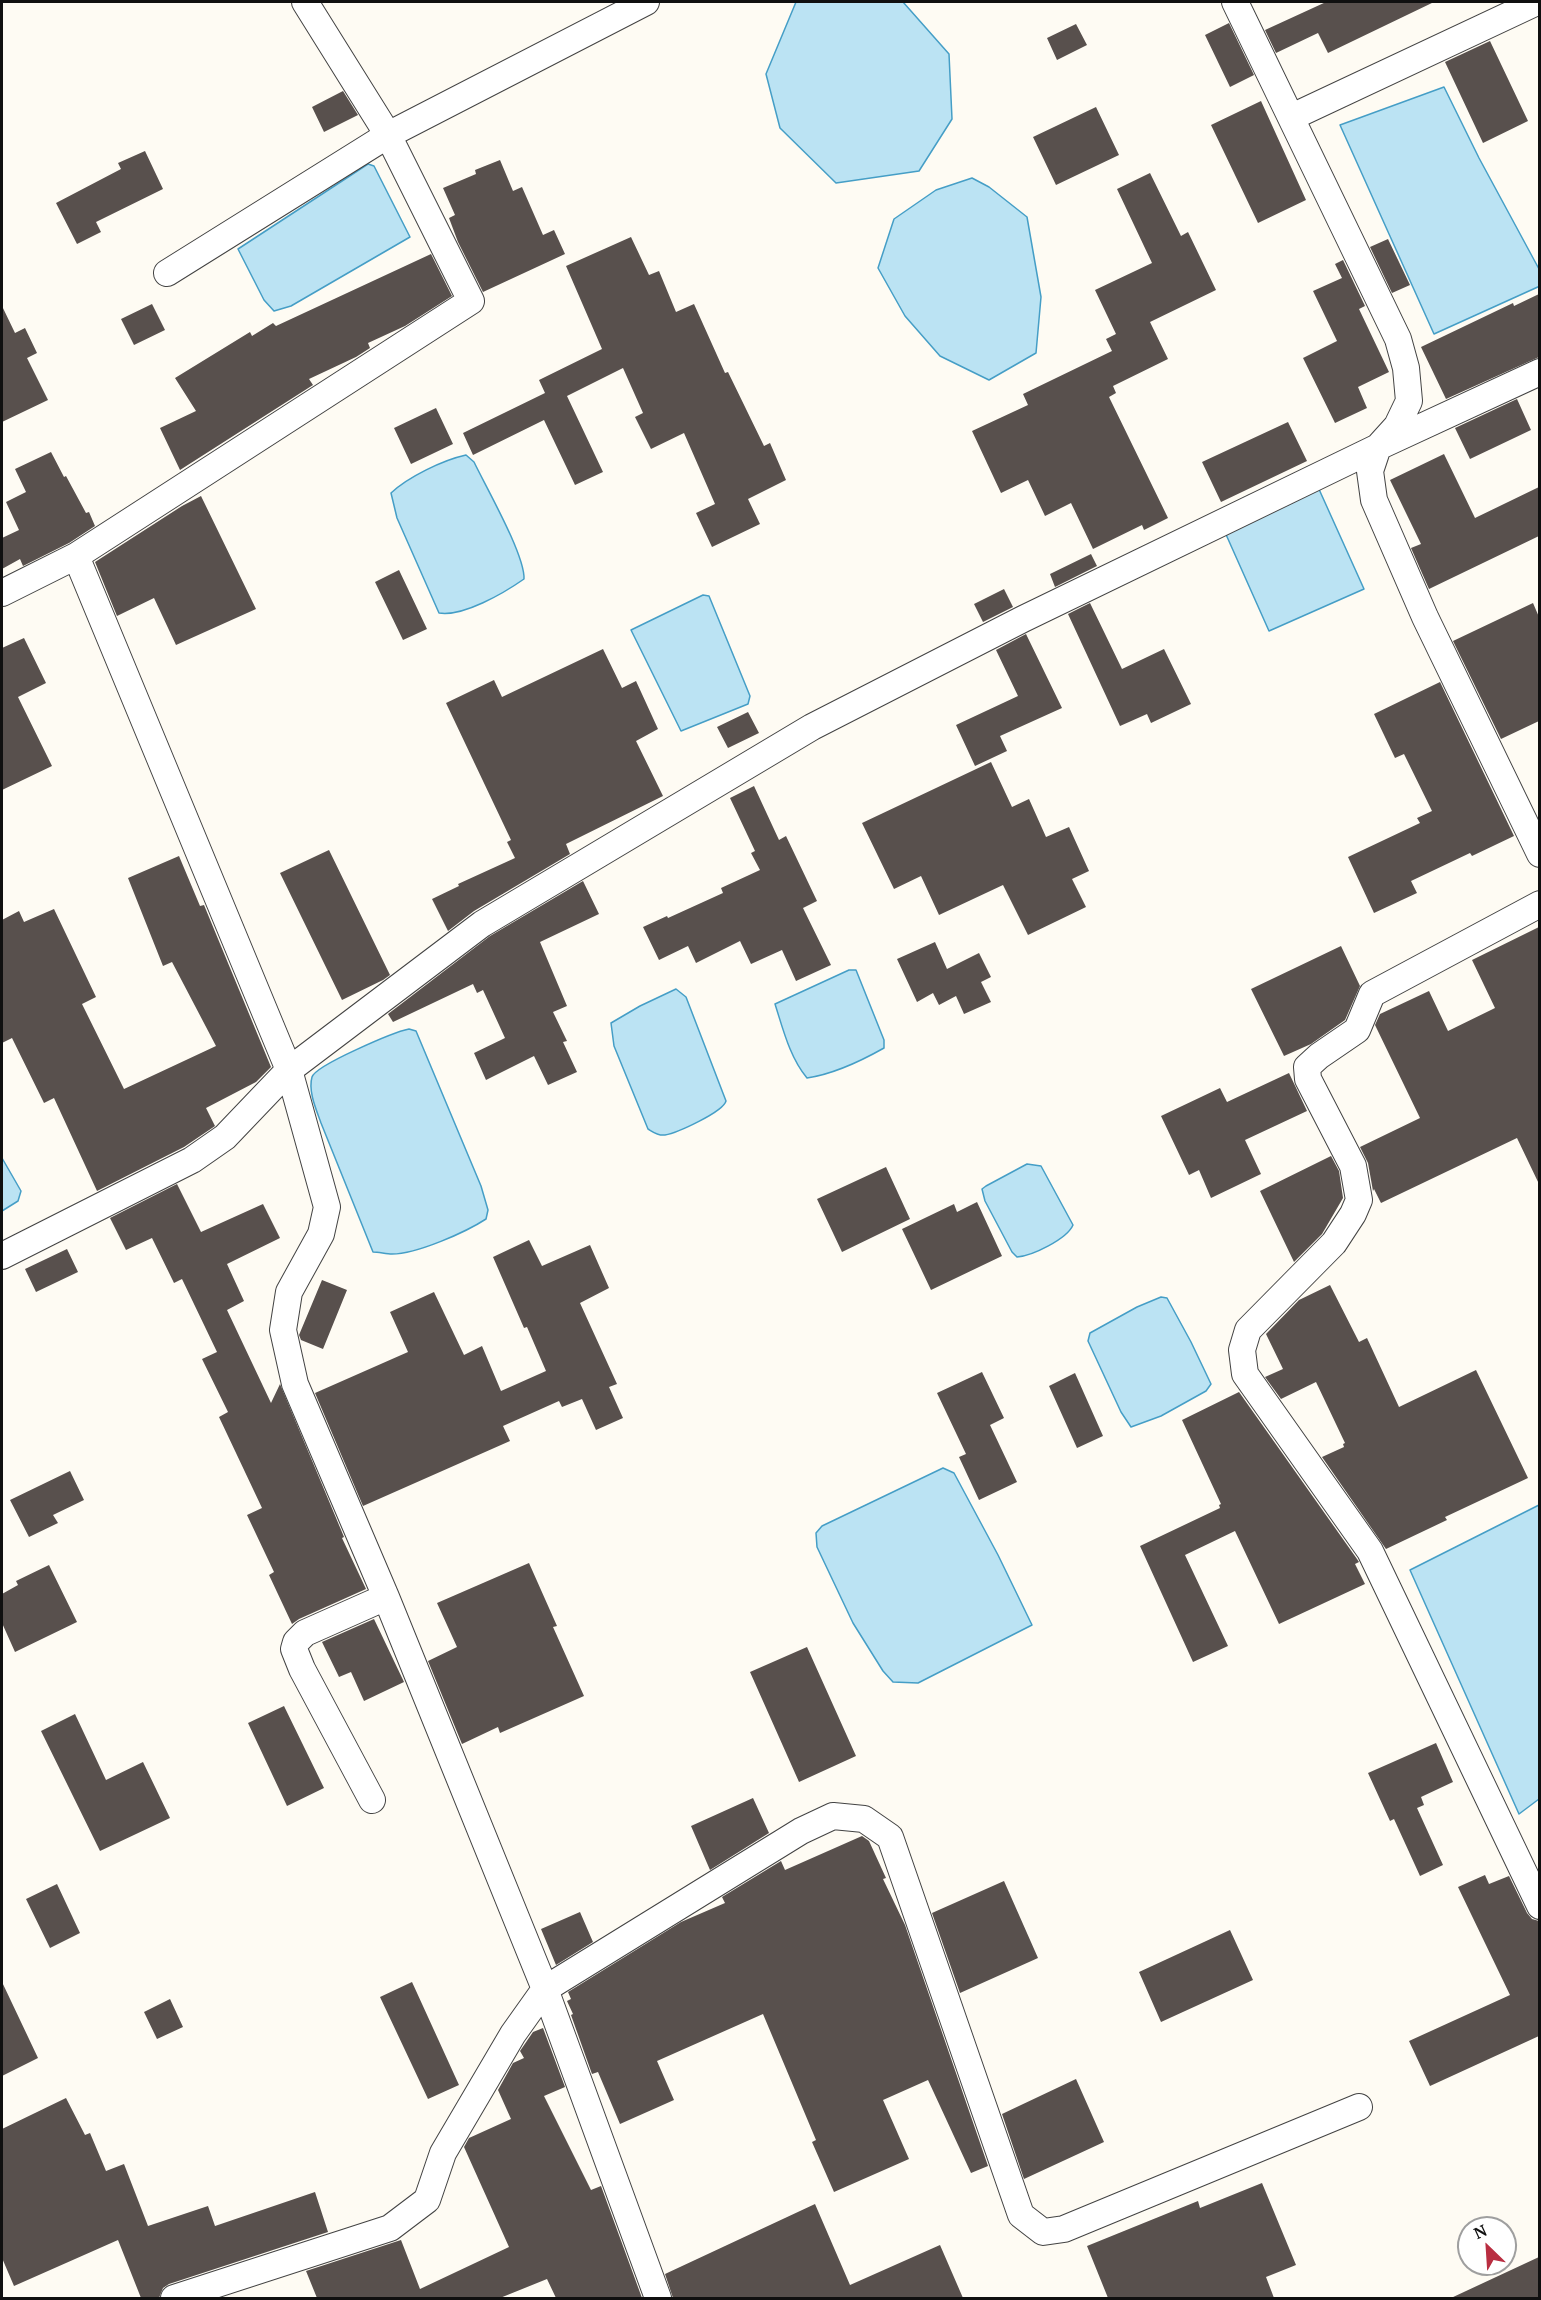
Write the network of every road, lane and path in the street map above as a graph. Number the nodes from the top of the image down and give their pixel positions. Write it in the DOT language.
graph roads {
  1 [pos="305,2"];
  2 [pos="646,2"];
  3 [pos="1234,2"];
  4 [pos="1537,2"];
  5 [pos="1292,117"];
  6 [pos="388,135"];
  7 [pos="167,273"];
  8 [pos="1539,372"];
  9 [pos="1378,447"];
  10 [pos="76,556"];
  11 [pos="2,593"];
  12 [pos="1539,854"];
  13 [pos="1539,904"];
  14 [pos="289,1070"];
  15 [pos="2,1256"];
  16 [pos="386,1597"];
  17 [pos="372,1800"];
  18 [pos="1539,1906"];
  19 [pos="545,1989"];
  20 [pos="1359,2107"];
  21 [pos="174,2298"];
  22 [pos="658,2298"];
  1 -- 6 [label="street"];
  2 -- 6 [label="street"];
  3 -- 5 [label="street"];
  4 -- 5 [label="street"];
  5 -- 9 [label="street"];
  6 -- 7 [label="street"];
  6 -- 10 [label="street"];
  8 -- 9 [label="street"];
  9 -- 12 [label="street"];
  9 -- 14 [label="street"];
  10 -- 11 [label="street"];
  10 -- 14 [label="street"];
  13 -- 18 [label="street"];
  14 -- 15 [label="street"];
  14 -- 16 [label="street"];
  16 -- 17 [label="street"];
  16 -- 19 [label="street"];
  19 -- 20 [label="street"];
  19 -- 21 [label="street"];
  19 -- 22 [label="street"];
}
